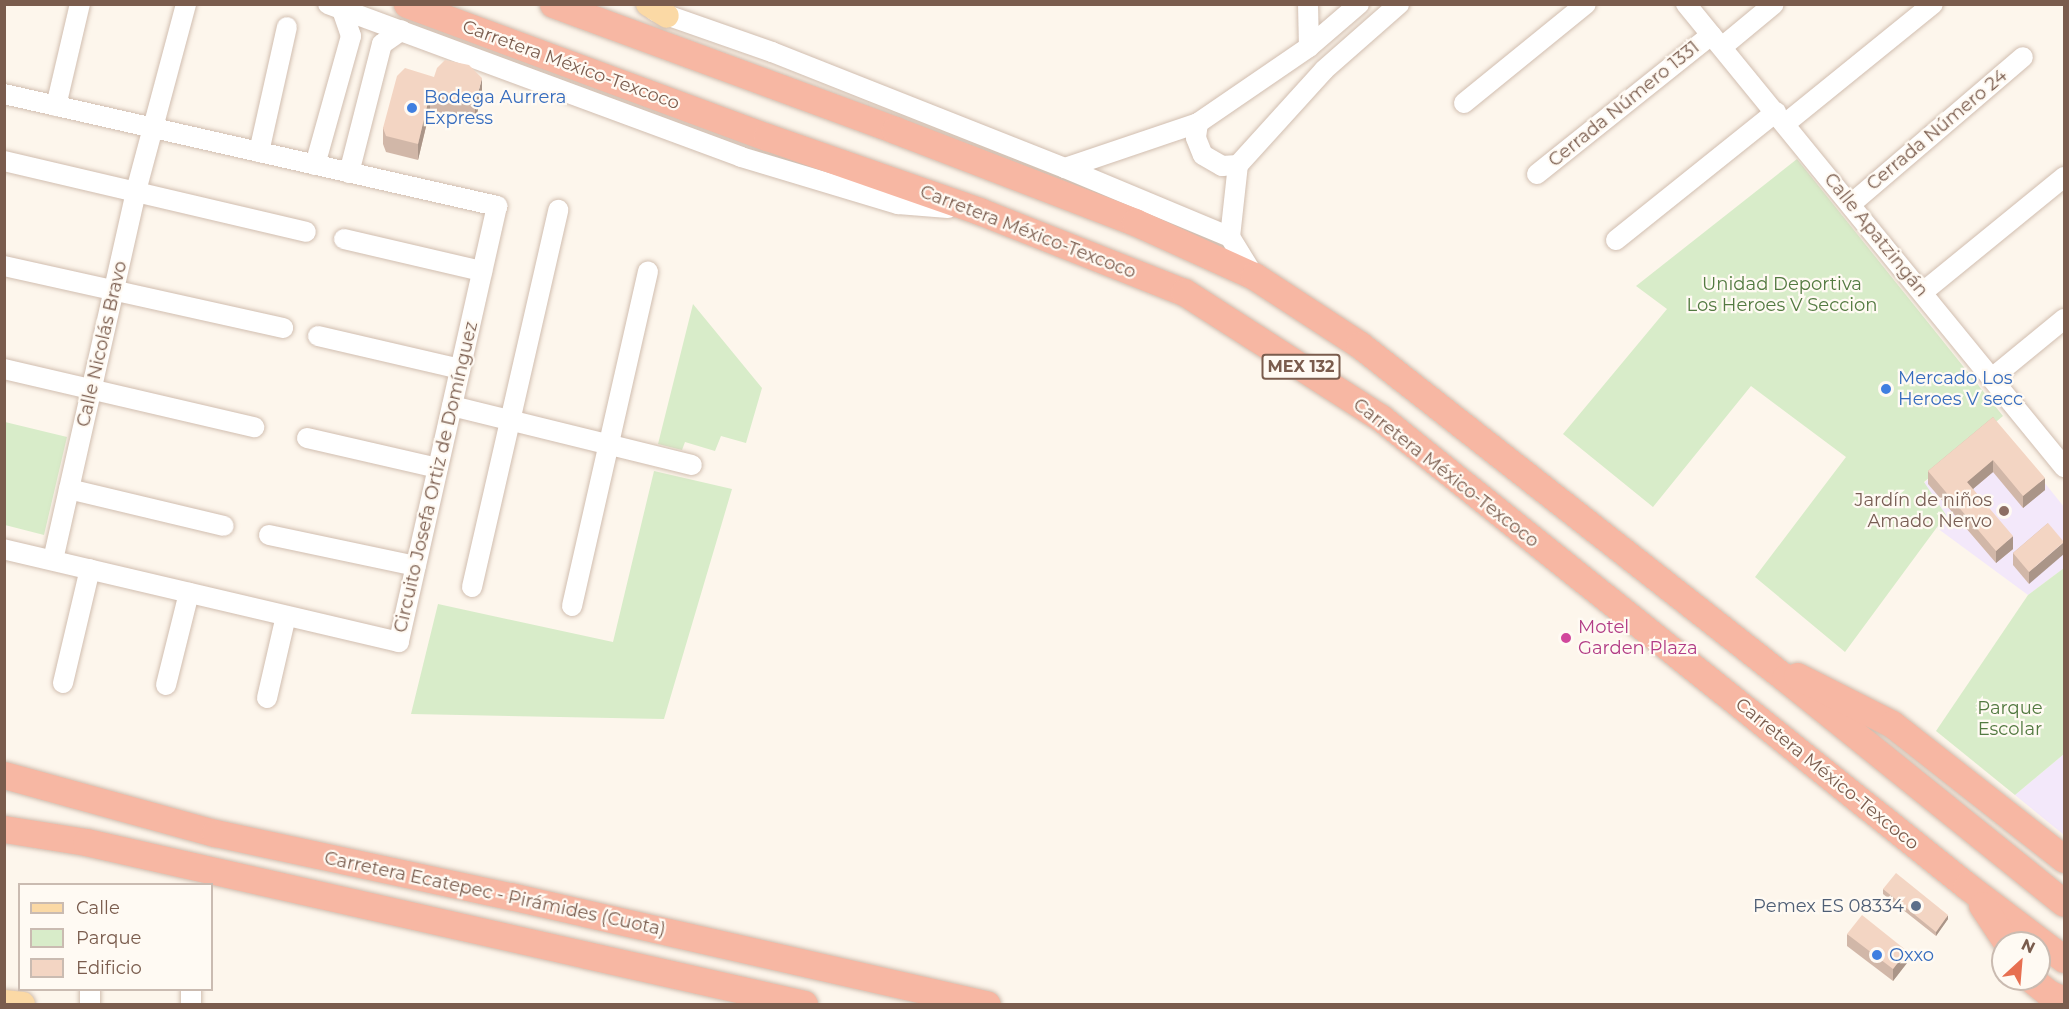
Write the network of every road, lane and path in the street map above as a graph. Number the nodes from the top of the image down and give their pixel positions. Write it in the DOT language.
graph roads {
  1 [pos="80,4"];
  2 [pos="186,4"];
  3 [pos="553,4"];
  4 [pos="638,4"];
  5 [pos="1308,4"];
  6 [pos="1359,4"];
  7 [pos="1399,4"];
  8 [pos="1586,4"];
  9 [pos="1686,4"];
  10 [pos="1774,4"];
  11 [pos="1933,4"];
  12 [pos="335,7"];
  13 [pos="657,10"];
  14 [pos="404,17"];
  15 [pos="287,27"];
  16 [pos="1716,41"];
  17 [pos="1309,47"];
  18 [pos="2023,57"];
  19 [pos="344,62"];
  20 [pos="374,69"];
  21 [pos="4,94"];
  22 [pos="1464,103"];
  23 [pos="56,106"];
  24 [pos="1781,118"];
  25 [pos="327,123"];
  26 [pos="1198,123"];
  27 [pos="155,128"];
  28 [pos="359,132"];
  29 [pos="259,152"];
  30 [pos="4,161"];
  31 [pos="315,165"];
  32 [pos="1238,165"];
  33 [pos="1065,168"];
  34 [pos="349,173"];
  35 [pos="1537,174"];
  36 [pos="2064,177"];
  37 [pos="136,191"];
  38 [pos="1851,204"];
  39 [pos="558,210"];
  40 [pos="306,232"];
  41 [pos="1230,237"];
  42 [pos="344,239"];
  43 [pos="1616,240"];
  44 [pos="4,266"];
  45 [pos="483,271"];
  46 [pos="648,272"];
  47 [pos="1254,276"];
  48 [pos="114,291"];
  49 [pos="1923,292"];
  50 [pos="2064,319"];
  51 [pos="283,328"];
  52 [pos="318,336"];
  53 [pos="4,369"];
  54 [pos="460,369"];
  55 [pos="1992,378"];
  56 [pos="92,389"];
  57 [pos="452,406"];
  58 [pos="511,421"];
  59 [pos="254,427"];
  60 [pos="307,438"];
  61 [pos="608,445"];
  62 [pos="2062,458"];
  63 [pos="692,465"];
  64 [pos="438,468"];
  65 [pos="69,489"];
  66 [pos="224,526"];
  67 [pos="269,535"];
  68 [pos="4,549"];
  69 [pos="53,560"];
  70 [pos="416,566"];
  71 [pos="90,569"];
  72 [pos="472,587"];
  73 [pos="189,593"];
  74 [pos="572,606"];
  75 [pos="286,616"];
  76 [pos="1766,663"];
  77 [pos="63,683"];
  78 [pos="166,685"];
  79 [pos="267,698"];
  80 [pos="4,775"];
  81 [pos="4,829"];
  82 [pos="2064,859"];
  83 [pos="1974,891"];
  84 [pos="2064,903"];
  85 [pos="1999,931"];
  86 [pos="2064,959"];
  87 [pos="2046,991"];
  88 [pos="2064,1000"];
  89 [pos="4,1002"];
  90 [pos="23,1004"];
  91 [pos="804,1005"];
  92 [pos="987,1005"];
  1 -- 23 [label="street"];
  2 -- 27 [label="street, Calle Nicolás Bravo"];
  3 -- 47 [label="highway, MEX 132"];
  4 -- 13 [label="street"];
  5 -- 17 [label="street"];
  6 -- 17 [label="street"];
  7 -- 32 [label="street"];
  8 -- 22 [label="street"];
  9 -- 16 [label="street, Calle Apatzingán"];
  10 -- 16 [label="street, Cerrada Número 1331"];
  11 -- 24 [label="street"];
  12 -- 14 [label="street"];
  12 -- 19 [label="street"];
  13 -- 33 [label="street"];
  14 -- 20 [label="street"];
  14 -- 83 [label="highway, Carretera México-Texcoco / MEX 132"];
  15 -- 29 [label="street"];
  16 -- 24 [label="street, Calle Apatzingán"];
  16 -- 35 [label="street, Cerrada Número 1331"];
  17 -- 26 [label="street"];
  18 -- 38 [label="street, Cerrada Número 24"];
  19 -- 20 [label="street"];
  19 -- 25 [label="street"];
  20 -- 28 [label="street"];
  21 -- 23 [label="street, Circuito Josefa Ortiz de Domínguez"];
  23 -- 27 [label="street, Circuito Josefa Ortiz de Domínguez"];
  24 -- 38 [label="street, Calle Apatzingán"];
  24 -- 43 [label="street"];
  25 -- 28 [label="street"];
  25 -- 31 [label="street"];
  26 -- 32 [label="street"];
  26 -- 33 [label="street"];
  27 -- 29 [label="street, Circuito Josefa Ortiz de Domínguez"];
  27 -- 37 [label="street, Calle Nicolás Bravo"];
  28 -- 34 [label="street"];
  29 -- 31 [label="street, Circuito Josefa Ortiz de Domínguez"];
  30 -- 37 [label="street"];
  31 -- 34 [label="street, Circuito Josefa Ortiz de Domínguez"];
  32 -- 41 [label="street"];
  33 -- 41 [label="street"];
  34 -- 45 [label="street, Circuito Josefa Ortiz de Domínguez"];
  36 -- 49 [label="street"];
  37 -- 40 [label="street"];
  37 -- 48 [label="street, Calle Nicolás Bravo"];
  38 -- 49 [label="street, Calle Apatzingán"];
  39 -- 58 [label="street"];
  41 -- 47 [label="street"];
  42 -- 45 [label="street"];
  44 -- 48 [label="street"];
  45 -- 54 [label="street, Circuito Josefa Ortiz de Domínguez"];
  46 -- 61 [label="street"];
  47 -- 76 [label="highway, MEX 132"];
  48 -- 51 [label="street"];
  48 -- 56 [label="street, Calle Nicolás Bravo"];
  49 -- 55 [label="street, Calle Apatzingán"];
  50 -- 55 [label="street"];
  52 -- 54 [label="street"];
  53 -- 56 [label="street"];
  54 -- 57 [label="street, Circuito Josefa Ortiz de Domínguez"];
  55 -- 62 [label="street, Calle Apatzingán"];
  56 -- 59 [label="street"];
  56 -- 65 [label="street, Calle Nicolás Bravo"];
  57 -- 58 [label="street"];
  57 -- 64 [label="street, Circuito Josefa Ortiz de Domínguez"];
  58 -- 61 [label="street"];
  58 -- 72 [label="street"];
  60 -- 64 [label="street"];
  61 -- 63 [label="street"];
  61 -- 74 [label="street"];
  64 -- 70 [label="street, Circuito Josefa Ortiz de Domínguez"];
  65 -- 66 [label="street"];
  65 -- 69 [label="street, Calle Nicolás Bravo"];
  67 -- 70 [label="street"];
  68 -- 69 [label="street, Circuito Josefa Ortiz de Domínguez"];
  69 -- 71 [label="street, Circuito Josefa Ortiz de Domínguez"];
  70 -- 75 [label="street, Circuito Josefa Ortiz de Domínguez"];
  71 -- 73 [label="street, Circuito Josefa Ortiz de Domínguez"];
  71 -- 77 [label="street"];
  73 -- 75 [label="street, Circuito Josefa Ortiz de Domínguez"];
  73 -- 78 [label="street"];
  75 -- 79 [label="street"];
  76 -- 82 [label="highway"];
  76 -- 84 [label="highway, MEX 132"];
  80 -- 92 [label="highway, Carretera Ecatepec - Pirámides (Cuota)"];
  81 -- 91 [label="highway, Carretera Ecatepec - Pirámides (Cuota)"];
  83 -- 85 [label="highway"];
  83 -- 86 [label="highway, Carretera México-Texcoco / MEX 132"];
  87 -- 88 [label="highway"];
  89 -- 90 [label="main road"];
}
